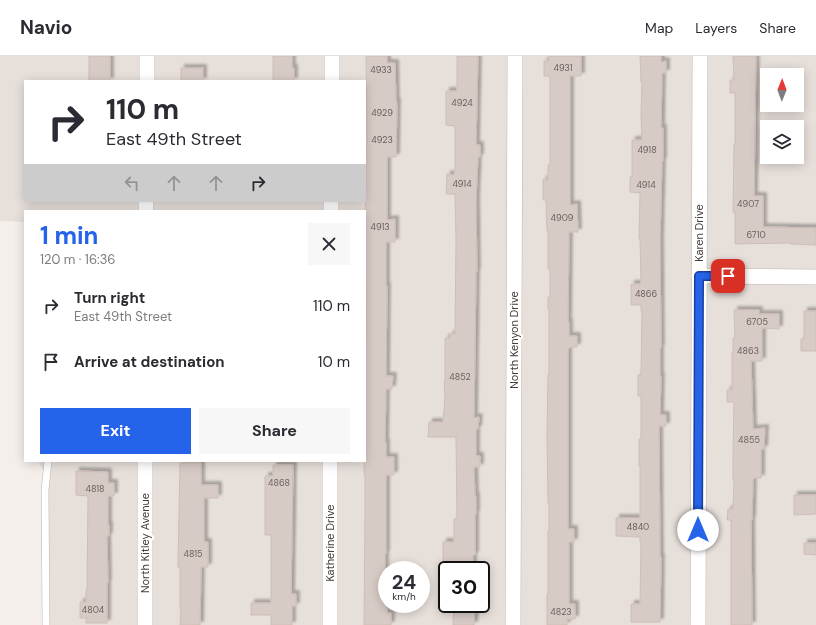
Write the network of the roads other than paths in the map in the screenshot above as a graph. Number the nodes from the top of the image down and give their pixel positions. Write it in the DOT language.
graph roads {
  1 [pos="147,56"];
  2 [pos="332,56"];
  3 [pos="515,56"];
  4 [pos="700,56"];
  5 [pos="147,80"];
  6 [pos="332,80"];
  7 [pos="699,276"];
  8 [pos="816,277"];
  9 [pos="48,462"];
  10 [pos="145,462"];
  11 [pos="330,462"];
  12 [pos="46,625"];
  13 [pos="144,625"];
  14 [pos="330,625"];
  15 [pos="513,625"];
  16 [pos="698,625"];
  1 -- 5 [label="street"];
  2 -- 6 [label="street"];
  3 -- 15 [label="street, North Kenyon Drive"];
  4 -- 7 [label="street, Karen Drive"];
  7 -- 8 [label="street"];
  7 -- 16 [label="street, Karen Drive"];
  9 -- 12 [label="lane"];
  10 -- 13 [label="street, North Kitley Avenue"];
  11 -- 14 [label="street, Katherine Drive"];
}
